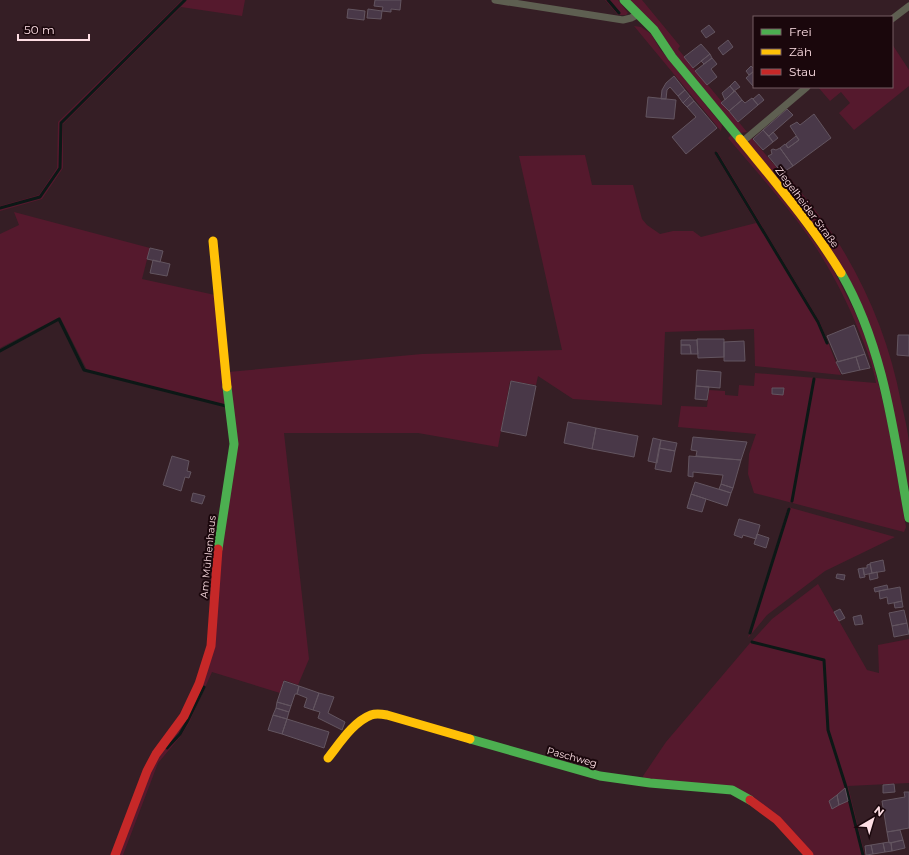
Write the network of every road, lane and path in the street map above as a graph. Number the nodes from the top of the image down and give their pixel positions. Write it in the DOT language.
graph roads {
  1 [pos="495,0"];
  2 [pos="624,0"];
  3 [pos="909,6"];
  4 [pos="637,14"];
  5 [pos="893,18"];
  6 [pos="805,88"];
  7 [pos="742,142"];
  8 [pos="213,241"];
  9 [pos="907,497"];
  10 [pos="909,518"];
  11 [pos="328,758"];
  12 [pos="115,855"];
  13 [pos="809,855"];
  1 -- 4 [label="street"];
  2 -- 4 [label="street, Ziegelheider Straße"];
  3 -- 5 [label="street"];
  4 -- 7 [label="street, Ziegelheider Straße"];
  6 -- 7 [label="street"];
  7 -- 9 [label="street, Ziegelheider Straße"];
  8 -- 12 [label="street, Am Mühlenhaus"];
  9 -- 10 [label="street, Ziegelheider Straße"];
  11 -- 13 [label="street, Paschweg"];
}
